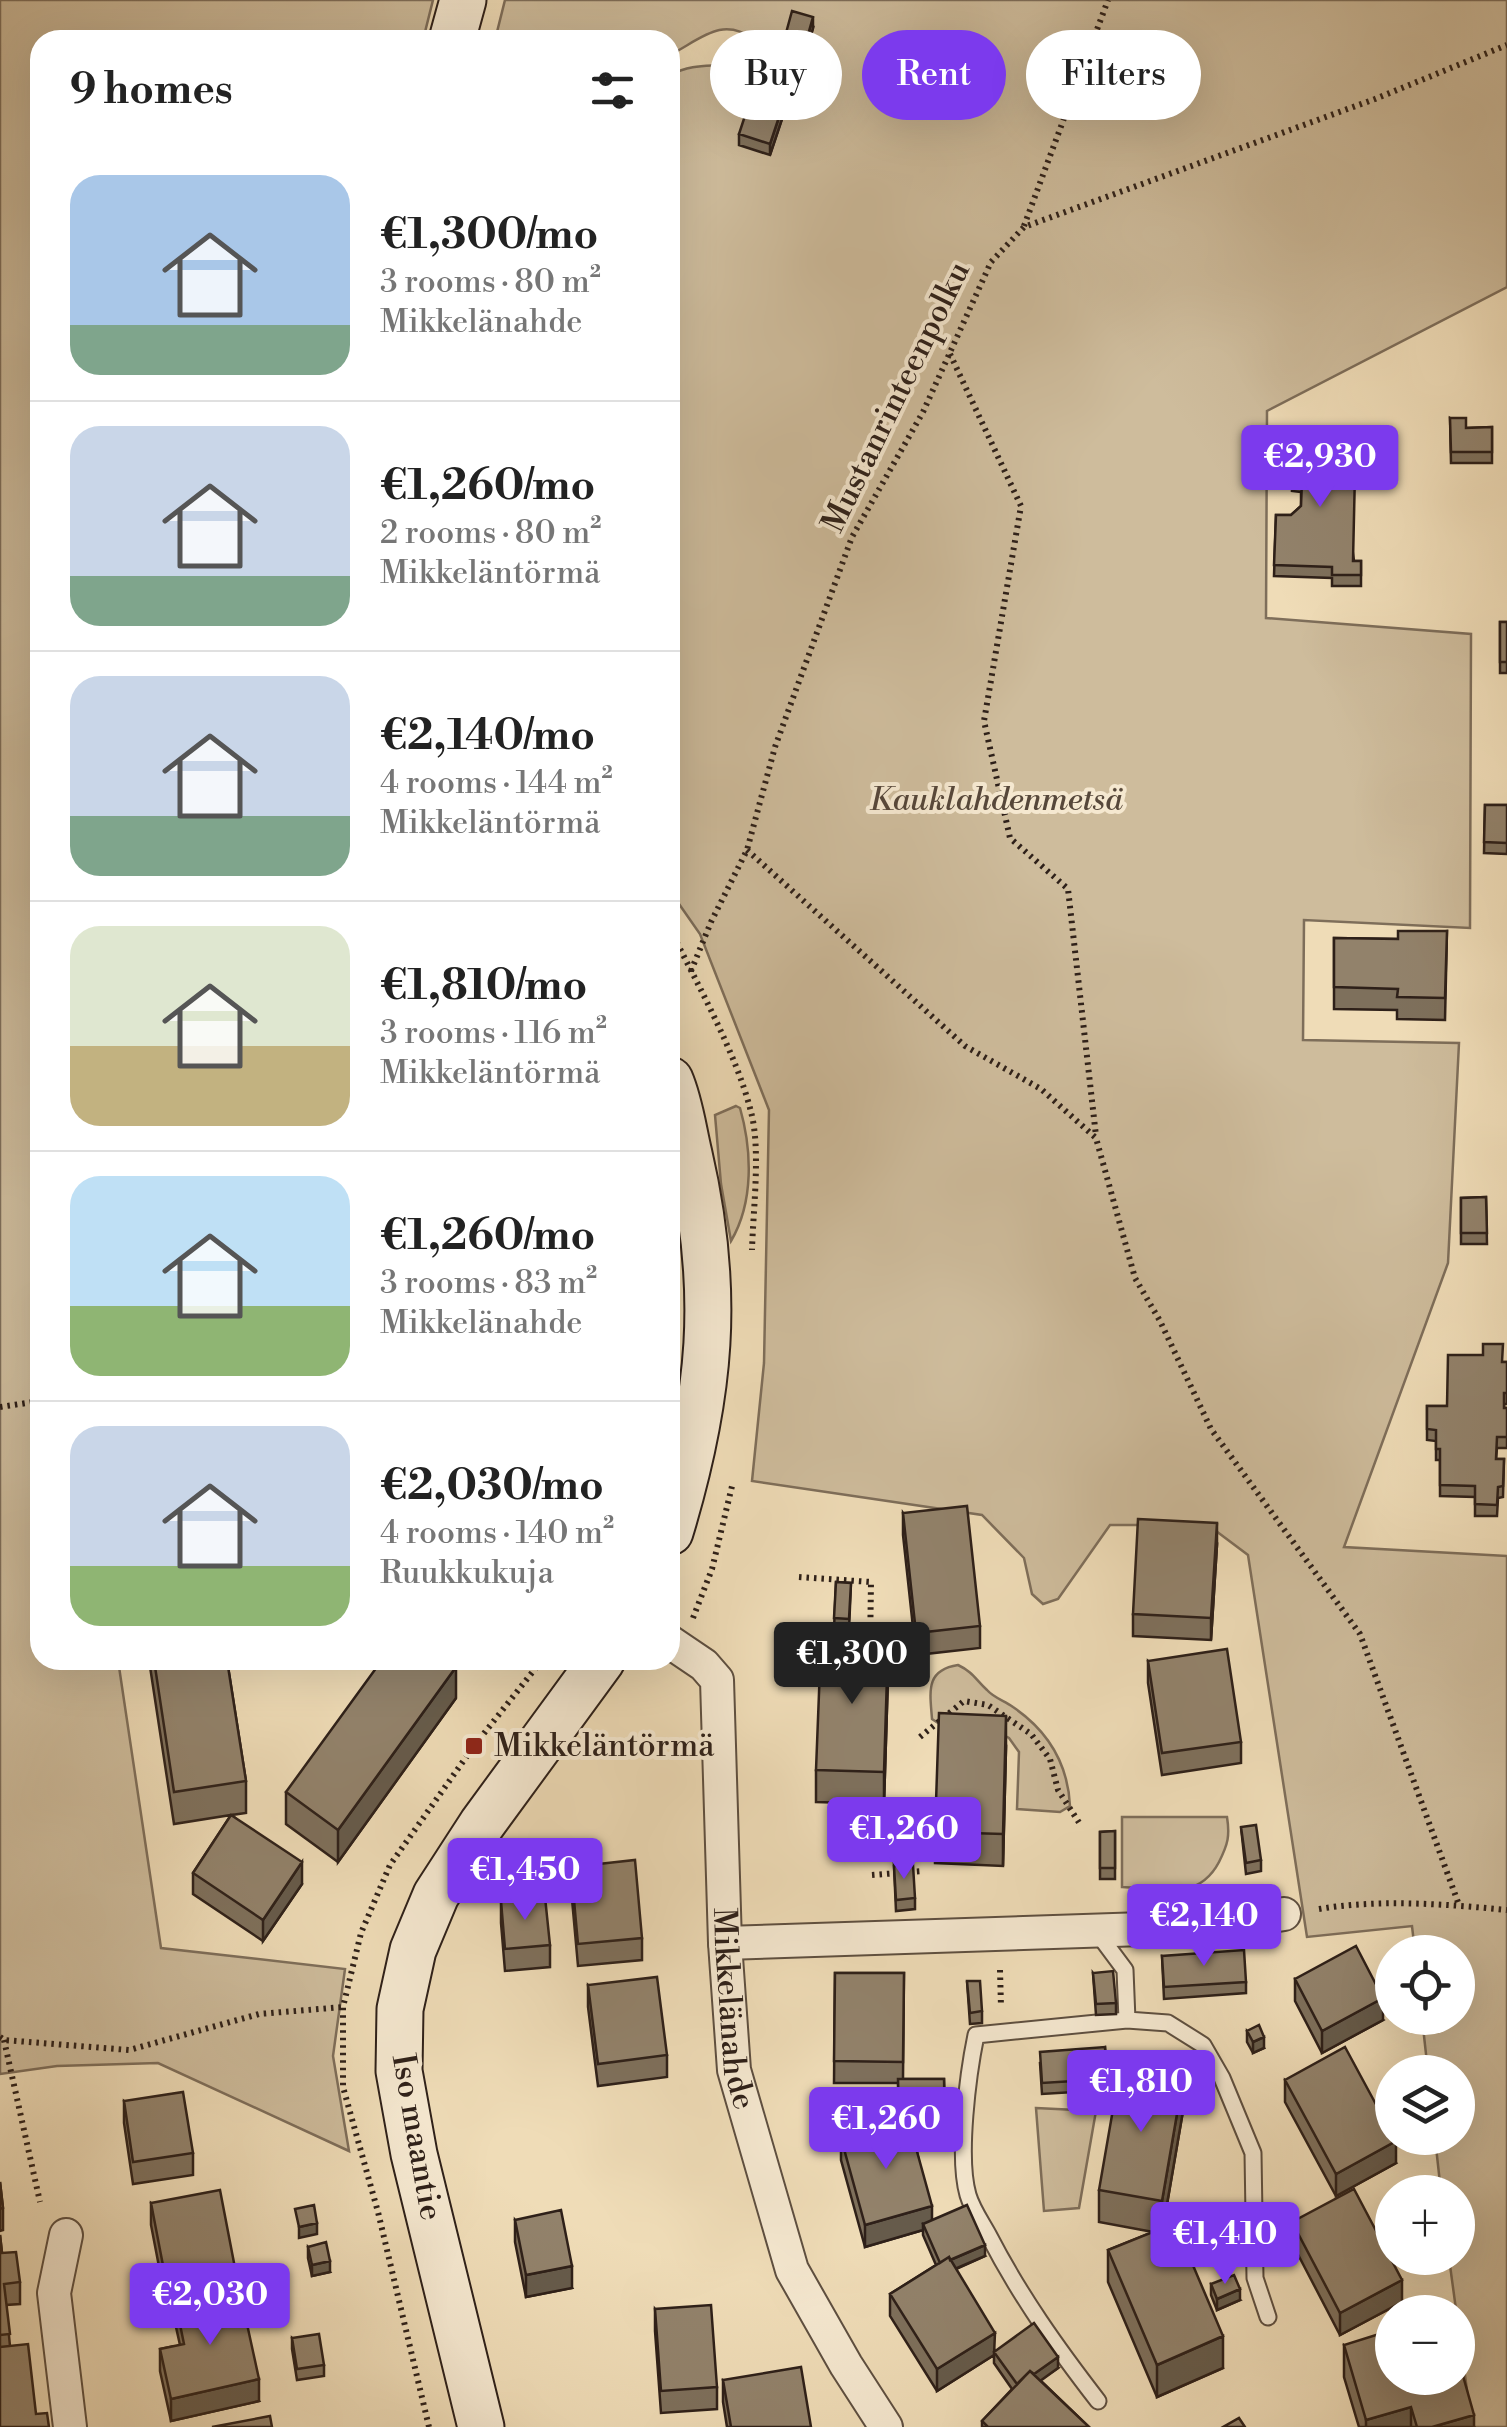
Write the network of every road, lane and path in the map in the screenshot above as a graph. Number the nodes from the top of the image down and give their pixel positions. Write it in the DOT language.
graph roads {
  1 [pos="463,0"];
  2 [pos="1108,0"];
  3 [pos="455,30"];
  4 [pos="1507,45"];
  5 [pos="1024,227"];
  6 [pos="950,352"];
  7 [pos="747,850"];
  8 [pos="691,971"];
  9 [pos="680,1120"];
  10 [pos="1096,1138"];
  11 [pos="30,1403"];
  12 [pos="0,1408"];
  13 [pos="680,1498"];
  14 [pos="712,1569"];
  15 [pos="800,1577"];
  16 [pos="680,1636"];
  17 [pos="680,1648"];
  18 [pos="805,1655"];
  19 [pos="844,1657"];
  20 [pos="884,1659"];
  21 [pos="595,1670"];
  22 [pos="920,1737"];
  23 [pos="1080,1824"];
  24 [pos="924,1871"];
  25 [pos="872,1875"];
  26 [pos="1458,1905"];
  27 [pos="1507,1910"];
  28 [pos="1284,1914"];
  29 [pos="1096,1930"];
  30 [pos="1000,1934"];
  31 [pos="724,1942"];
  32 [pos="343,2008"];
  33 [pos="1127,2020"];
  34 [pos="1001,2033"];
  35 [pos="2,2039"];
  36 [pos="40,2202"];
  37 [pos="66,2236"];
  38 [pos="1268,2317"];
  39 [pos="1098,2401"];
  40 [pos="70,2427"];
  41 [pos="481,2427"];
  42 [pos="886,2427"];
  1 -- 3 [label="main road"];
  2 -- 5 [label="path"];
  4 -- 5 [label="path, Mustanrinteenpolku"];
  5 -- 6 [label="path, Mustanrinteenpolku"];
  6 -- 7 [label="path, Mustanrinteenpolku"];
  6 -- 10 [label="path"];
  7 -- 8 [label="path, Mustanrinteenpolku"];
  7 -- 10 [label="path"];
  9 -- 13 [label="main road"];
  10 -- 26 [label="path"];
  11 -- 12 [label="path"];
  14 -- 16 [label="path"];
  15 -- 20 [label="path"];
  17 -- 31 [label="street, Mikkelänahde"];
  18 -- 19 [label="path"];
  21 -- 41 [label="main road, Iso maantie"];
  22 -- 23 [label="path"];
  24 -- 25 [label="path"];
  26 -- 27 [label="path"];
  26 -- 28 [label="path"];
  28 -- 29 [label="street"];
  29 -- 30 [label="street"];
  29 -- 33 [label="lane"];
  30 -- 31 [label="street"];
  30 -- 34 [label="path"];
  31 -- 42 [label="street, Mikkelänahde"];
  32 -- 35 [label="path"];
  33 -- 34 [label="lane"];
  33 -- 38 [label="lane"];
  34 -- 39 [label="lane"];
  35 -- 36 [label="path"];
  37 -- 40 [label="street"];
}
